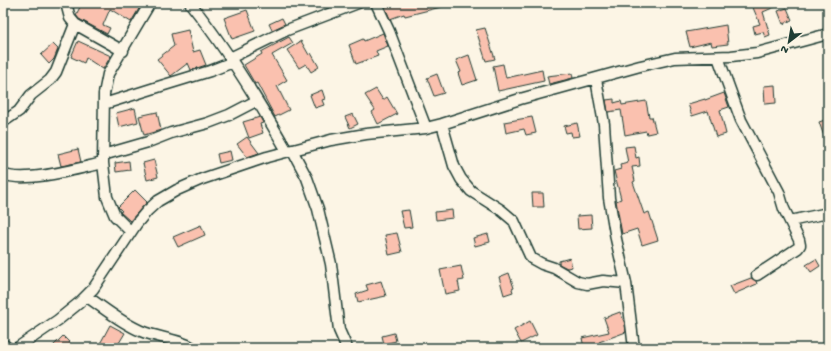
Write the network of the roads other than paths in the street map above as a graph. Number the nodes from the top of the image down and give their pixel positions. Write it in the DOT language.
graph roads {
  1 [pos="66,3"];
  2 [pos="150,3"];
  3 [pos="190,3"];
  4 [pos="358,3"];
  5 [pos="376,3"];
  6 [pos="75,24"];
  7 [pos="828,34"];
  8 [pos="123,51"];
  9 [pos="718,57"];
  10 [pos="232,60"];
  11 [pos="596,79"];
  12 [pos="256,101"];
  13 [pos="104,104"];
  14 [pos="3,122"];
  15 [pos="442,124"];
  16 [pos="426,128"];
  17 [pos="289,151"];
  18 [pos="103,159"];
  19 [pos="3,174"];
  20 [pos="828,213"];
  21 [pos="790,221"];
  22 [pos="131,232"];
  23 [pos="757,275"];
  24 [pos="626,283"];
  25 [pos="86,296"];
  26 [pos="3,344"];
  27 [pos="8,348"];
  28 [pos="17,348"];
  29 [pos="193,348"];
  30 [pos="347,348"];
  31 [pos="634,348"];
  1 -- 6 [label="street"];
  2 -- 8 [label="street"];
  3 -- 10 [label="street"];
  4 -- 10 [label="street"];
  5 -- 16 [label="street"];
  6 -- 8 [label="street"];
  6 -- 14 [label="street"];
  7 -- 9 [label="street"];
  8 -- 13 [label="street"];
  9 -- 11 [label="street"];
  9 -- 21 [label="street"];
  10 -- 12 [label="street"];
  10 -- 13 [label="street"];
  11 -- 15 [label="street"];
  11 -- 24 [label="street"];
  12 -- 17 [label="street"];
  12 -- 18 [label="street"];
  13 -- 18 [label="street"];
  15 -- 16 [label="street"];
  15 -- 24 [label="street"];
  16 -- 17 [label="street"];
  17 -- 22 [label="street"];
  17 -- 30 [label="street"];
  18 -- 19 [label="street"];
  18 -- 22 [label="street"];
  20 -- 21 [label="street"];
  21 -- 23 [label="street"];
  22 -- 25 [label="street"];
  24 -- 31 [label="street"];
  25 -- 28 [label="street"];
  25 -- 29 [label="street"];
  26 -- 27 [label="street"];
}
